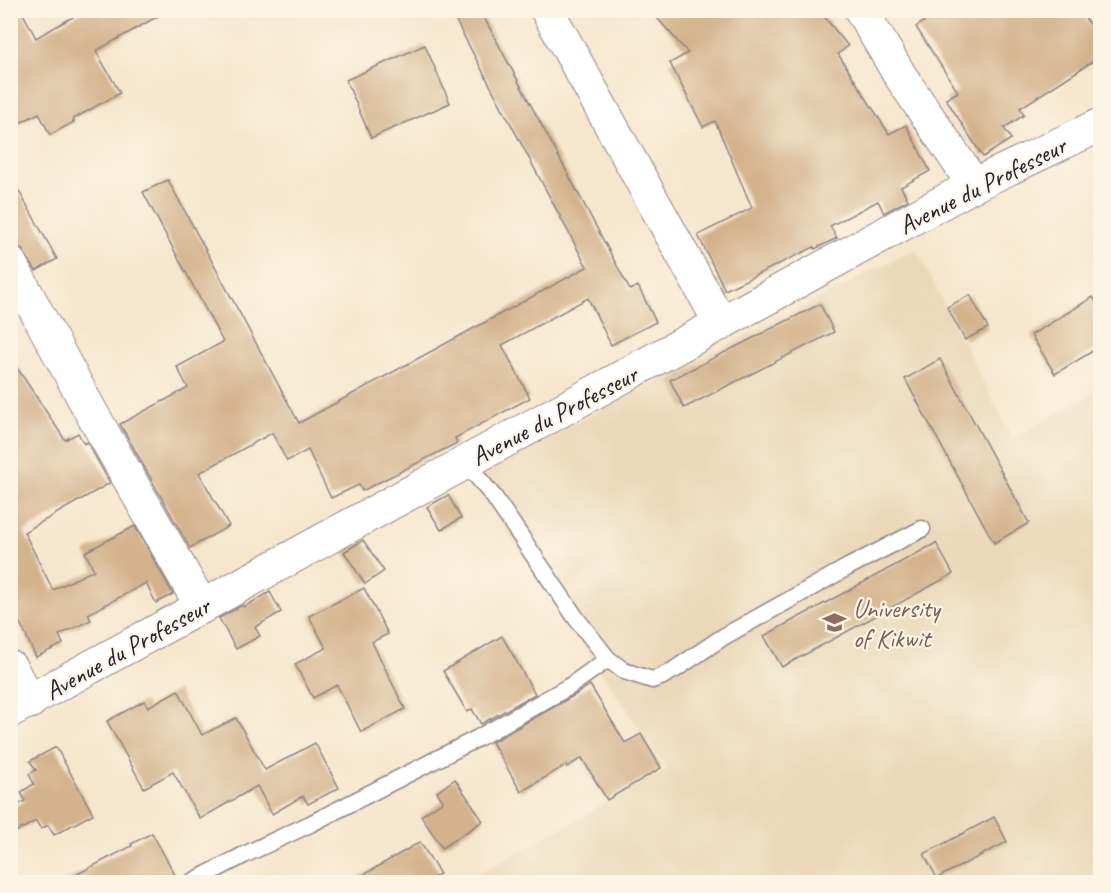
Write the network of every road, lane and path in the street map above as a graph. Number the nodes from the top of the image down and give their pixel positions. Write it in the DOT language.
graph roads {
  1 [pos="547,10"];
  2 [pos="861,10"];
  3 [pos="1101,125"];
  4 [pos="974,185"];
  5 [pos="10,263"];
  6 [pos="721,324"];
  7 [pos="466,463"];
  8 [pos="922,529"];
  9 [pos="202,607"];
  10 [pos="608,659"];
  11 [pos="10,667"];
  12 [pos="20,706"];
  13 [pos="192,882"];
  1 -- 6 [label="street"];
  2 -- 4 [label="street"];
  3 -- 4 [label="street, Avenue du Professeur"];
  4 -- 6 [label="street, Avenue du Professeur"];
  5 -- 9 [label="street"];
  6 -- 7 [label="street, Avenue du Professeur"];
  7 -- 9 [label="street, Avenue du Professeur"];
  7 -- 10 [label="lane"];
  8 -- 10 [label="lane"];
  9 -- 12 [label="street, Avenue du Professeur"];
  10 -- 13 [label="lane"];
  11 -- 12 [label="street"];
}
